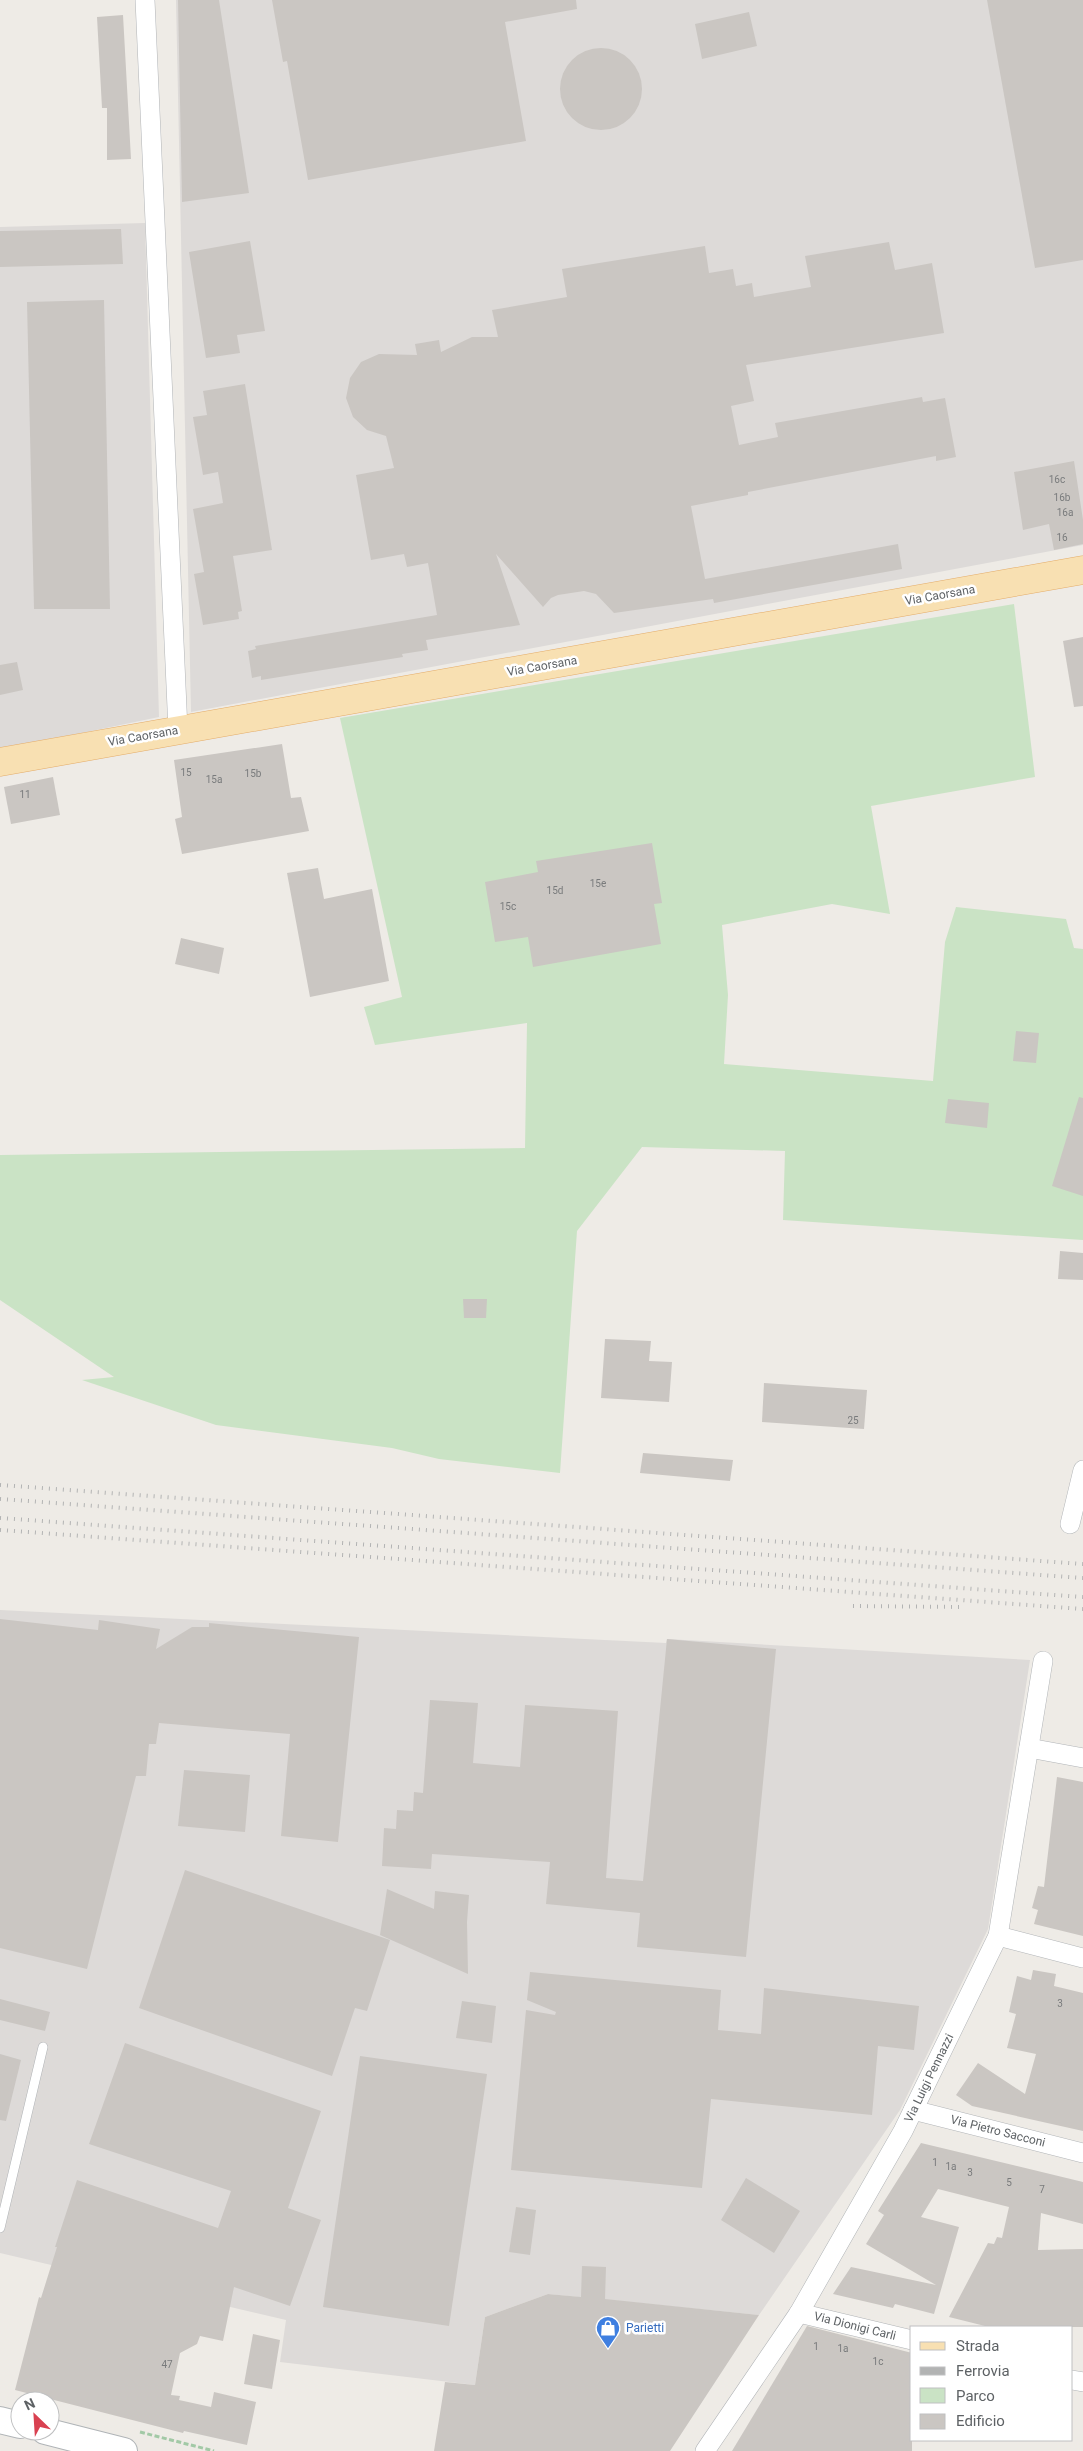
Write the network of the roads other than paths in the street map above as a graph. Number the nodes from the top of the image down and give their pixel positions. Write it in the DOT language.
graph roads {
  1 [pos="145,0"];
  2 [pos="1083,570"];
  3 [pos="178,730"];
  4 [pos="0,762"];
  5 [pos="1083,1470"];
  6 [pos="1070,1524"];
  7 [pos="1043,1661"];
  8 [pos="1029,1748"];
  9 [pos="1083,1758"];
  10 [pos="998,1936"];
  11 [pos="1083,1958"];
  12 [pos="43,2047"];
  13 [pos="913,2110"];
  14 [pos="1083,2153"];
  15 [pos="0,2228"];
  16 [pos="799,2313"];
  17 [pos="910,2340"];
  18 [pos="60,2440"];
  19 [pos="124,2451"];
  20 [pos="705,2451"];
  1 -- 3 [label="street"];
  2 -- 3 [label="main road, Via Caorsana"];
  3 -- 4 [label="main road, Via Caorsana"];
  5 -- 6 [label="street"];
  7 -- 8 [label="street, Via Luigi Pennazzi"];
  8 -- 9 [label="street"];
  8 -- 10 [label="street, Via Luigi Pennazzi"];
  10 -- 11 [label="street"];
  10 -- 13 [label="street, Via Luigi Pennazzi"];
  12 -- 15 [label="lane"];
  13 -- 14 [label="street, Via Pietro Sacconi"];
  13 -- 16 [label="street, Via Luigi Pennazzi"];
  16 -- 17 [label="street, Via Dionigi Carli"];
  16 -- 20 [label="street, Via Luigi Pennazzi"];
  18 -- 19 [label="main road"];
}
